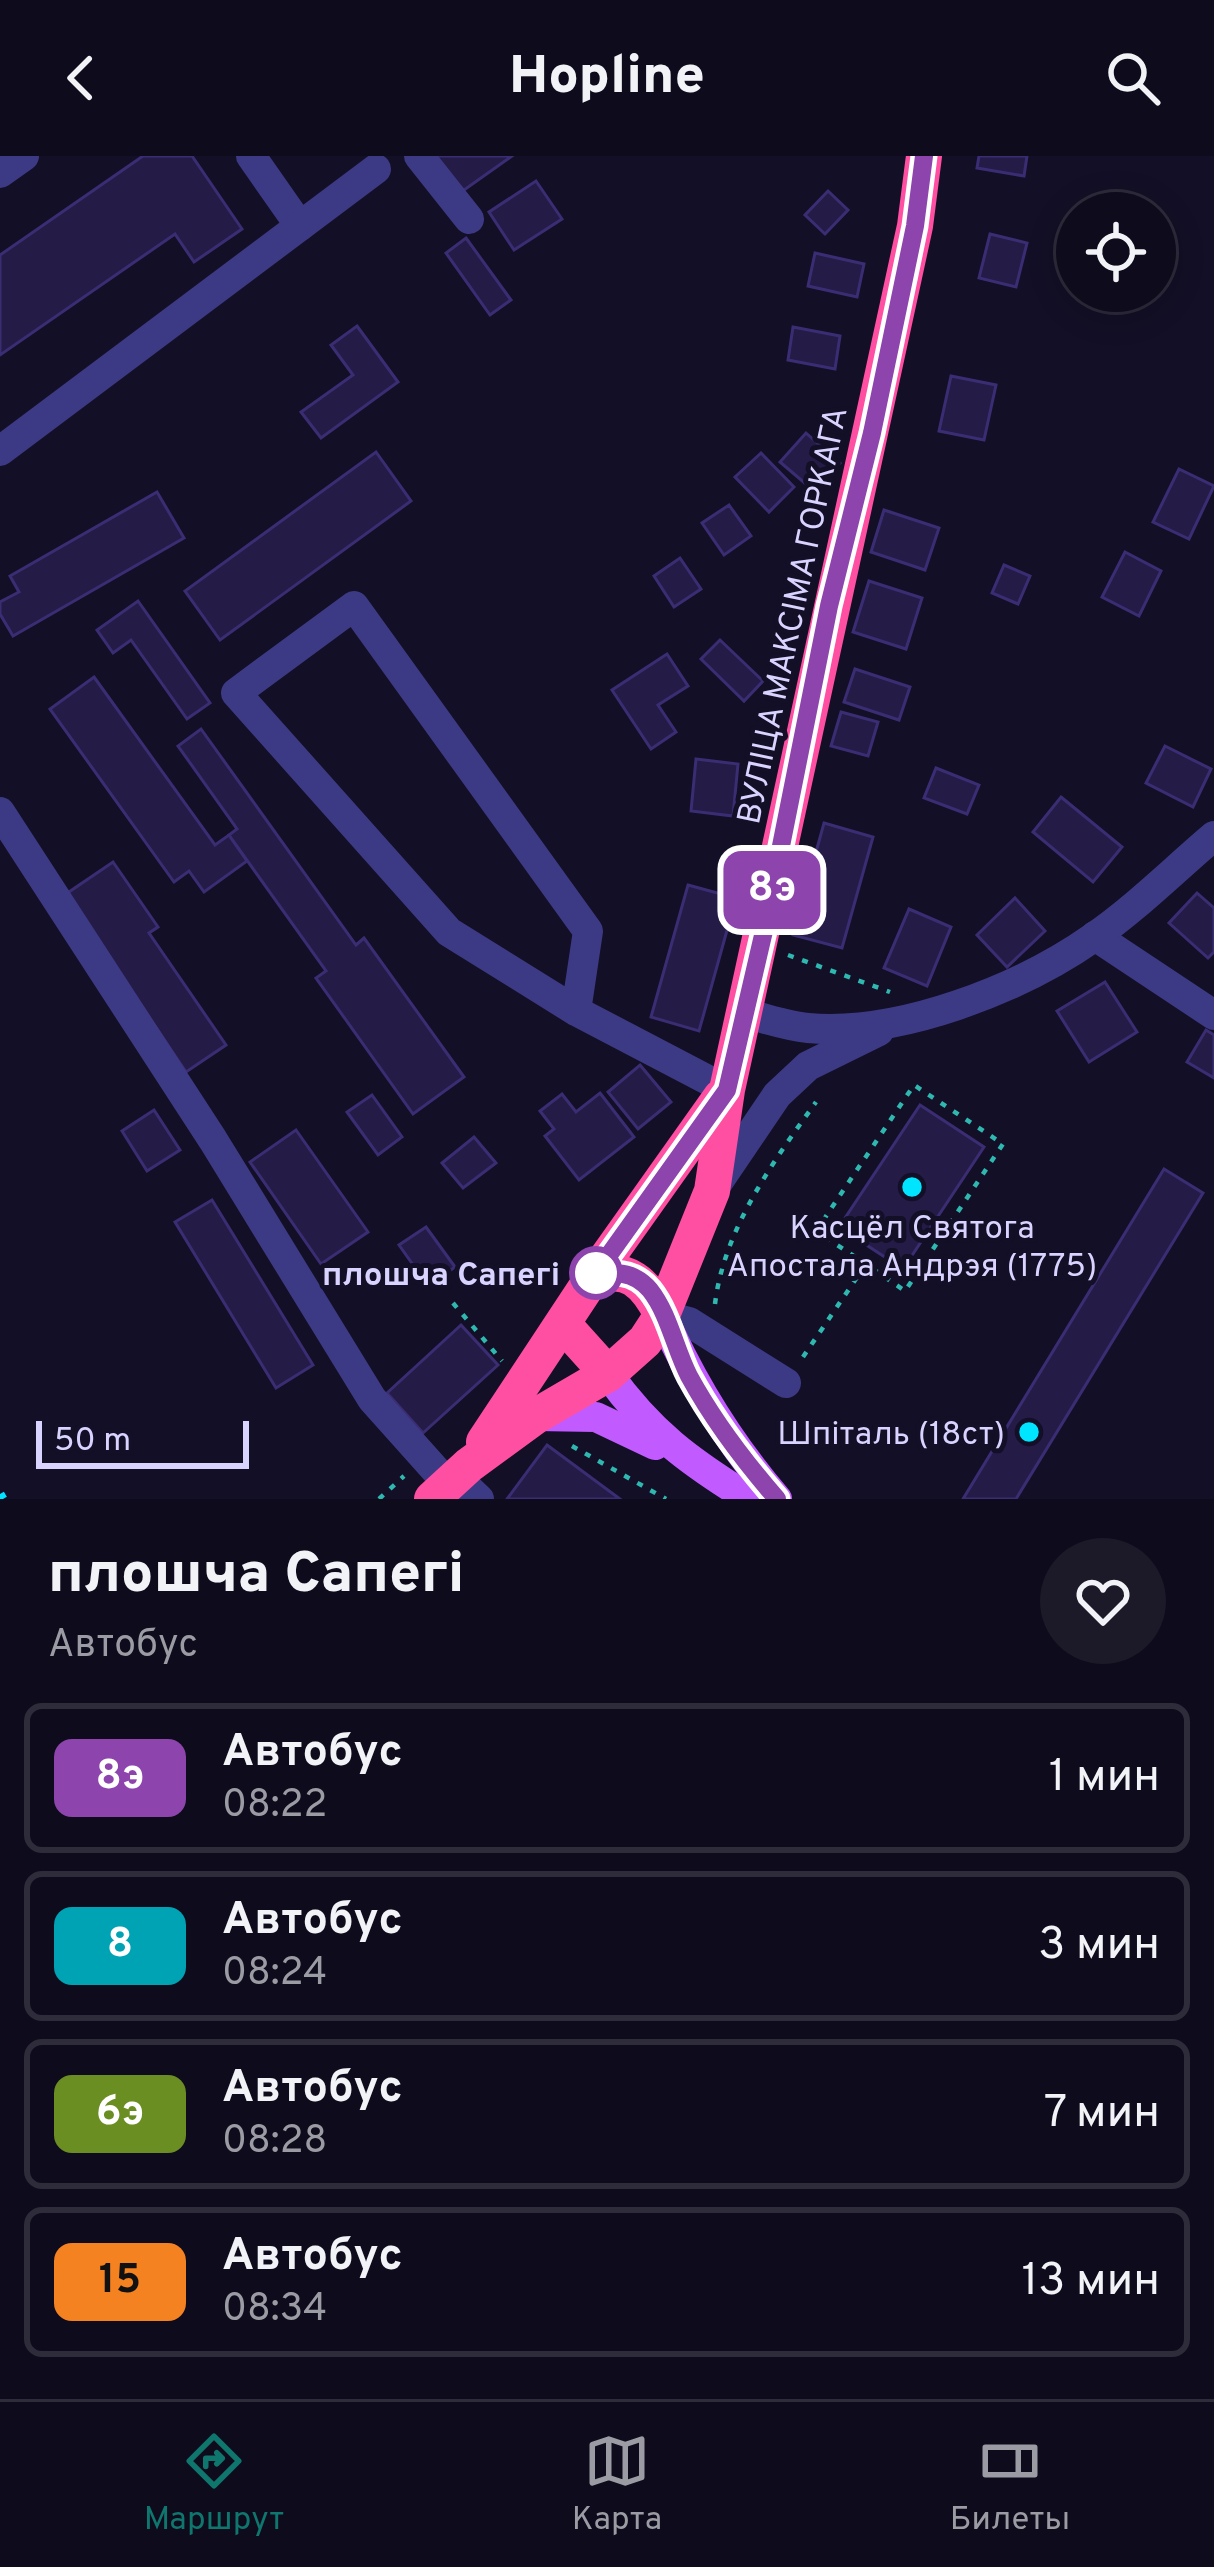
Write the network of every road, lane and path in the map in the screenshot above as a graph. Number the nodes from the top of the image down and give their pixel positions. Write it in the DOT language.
graph roads {
  1 [pos="24,156"];
  2 [pos="251,156"];
  3 [pos="419,156"];
  4 [pos="924,156"];
  5 [pos="376,169"];
  6 [pos="0,173"];
  7 [pos="469,219"];
  8 [pos="300,226"];
  9 [pos="0,452"];
  10 [pos="0,812"];
  11 [pos="1214,836"];
  12 [pos="1095,936"];
  13 [pos="576,1011"];
  14 [pos="745,1013"];
  15 [pos="1214,1015"];
  16 [pos="901,1020"];
  17 [pos="727,1090"];
  18 [pos="824,1090"];
  19 [pos="712,1191"];
  20 [pos="866,1264"];
  21 [pos="591,1280"];
  22 [pos="662,1315"];
  23 [pos="563,1324"];
  24 [pos="717,1339"];
  25 [pos="608,1374"];
  26 [pos="786,1383"];
  27 [pos="536,1416"];
  28 [pos="693,1464"];
  29 [pos="457,1485"];
  30 [pos="751,1499"];
  31 [pos="777,1499"];
  1 -- 6 [label="street"];
  2 -- 8 [label="street"];
  3 -- 7 [label="street"];
  4 -- 14 [label="highway, ВУЛІЦА МАКСІМА ГОРКАГА"];
  5 -- 8 [label="street"];
  8 -- 9 [label="street"];
  10 -- 29 [label="street"];
  11 -- 12 [label="street"];
  12 -- 15 [label="street"];
  12 -- 16 [label="street"];
  13 -- 13 [label="street"];
  13 -- 17 [label="street"];
  14 -- 16 [label="street"];
  14 -- 17 [label="highway, ВУЛІЦА МАКСІМА ГОРКАГА"];
  16 -- 19 [label="street"];
  17 -- 19 [label="highway, ВУЛІЦА МАКСІМА ГОРКАГА"];
  17 -- 21 [label="highway, ВУЛІЦА МАКСІМА ГОРКАГА"];
  18 -- 24 [label="path"];
  19 -- 22 [label="highway, ВУЛІЦА МАКСІМА ГОРКАГА"];
  20 -- 20 [label="path"];
  20 -- 26 [label="path"];
  21 -- 22 [label="highway"];
  21 -- 23 [label="highway"];
  22 -- 24 [label="street"];
  22 -- 25 [label="highway"];
  22 -- 31 [label="main road"];
  23 -- 25 [label="highway"];
  23 -- 29 [label="highway"];
  24 -- 26 [label="street"];
  25 -- 27 [label="highway"];
  25 -- 28 [label="main road"];
  27 -- 28 [label="main road"];
  27 -- 29 [label="highway"];
  28 -- 30 [label="main road"];
}
